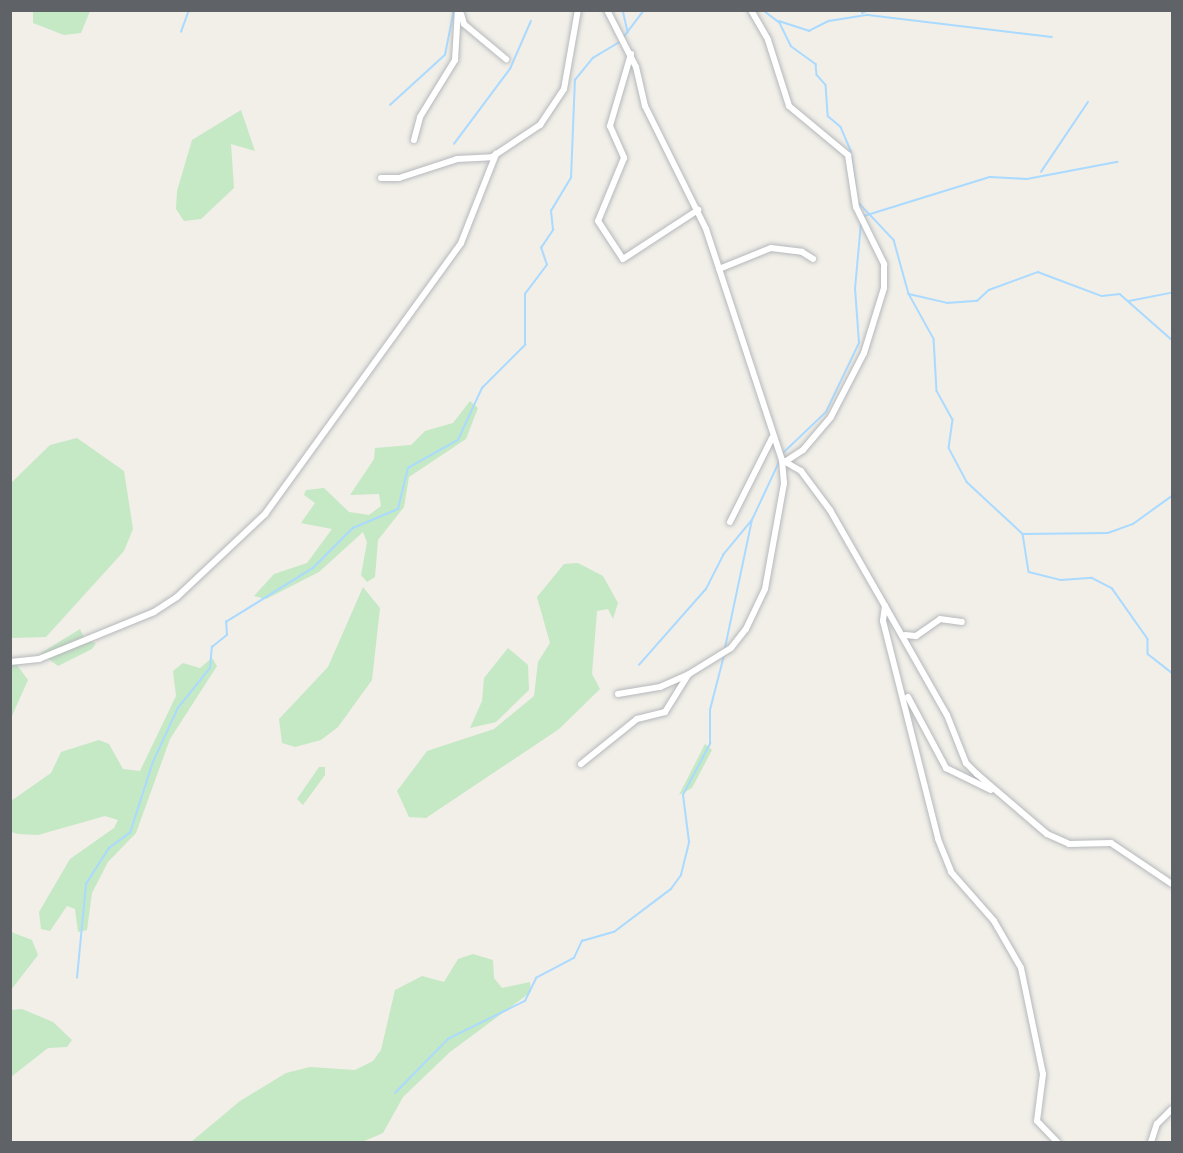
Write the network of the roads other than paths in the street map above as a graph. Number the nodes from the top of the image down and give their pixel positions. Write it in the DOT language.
graph roads {
  1 [pos="459,10"];
  2 [pos="579,10"];
  3 [pos="607,10"];
  4 [pos="751,10"];
  5 [pos="631,53"];
  6 [pos="506,59"];
  7 [pos="414,140"];
  8 [pos="496,154"];
  9 [pos="381,178"];
  10 [pos="698,210"];
  11 [pos="813,259"];
  12 [pos="719,269"];
  13 [pos="772,438"];
  14 [pos="783,461"];
  15 [pos="730,522"];
  16 [pos="885,606"];
  17 [pos="962,622"];
  18 [pos="905,635"];
  19 [pos="10,662"];
  20 [pos="689,674"];
  21 [pos="905,691"];
  22 [pos="618,694"];
  23 [pos="581,764"];
  24 [pos="1005,797"];
  25 [pos="1173,884"];
  26 [pos="1173,1109"];
  27 [pos="1057,1143"];
  28 [pos="1151,1143"];
  1 -- 6 [label="street"];
  1 -- 7 [label="street"];
  2 -- 8 [label="street"];
  3 -- 5 [label="street"];
  4 -- 14 [label="street"];
  5 -- 10 [label="street"];
  5 -- 10 [label="street"];
  8 -- 9 [label="street"];
  8 -- 19 [label="street"];
  10 -- 12 [label="street"];
  11 -- 12 [label="street"];
  12 -- 13 [label="street"];
  13 -- 14 [label="street"];
  13 -- 15 [label="street"];
  14 -- 16 [label="street"];
  14 -- 20 [label="street"];
  16 -- 18 [label="street"];
  16 -- 21 [label="street"];
  17 -- 18 [label="street"];
  18 -- 24 [label="street"];
  20 -- 22 [label="street"];
  20 -- 23 [label="street"];
  21 -- 24 [label="street"];
  21 -- 27 [label="street"];
  24 -- 25 [label="street"];
  26 -- 28 [label="street"];
}
